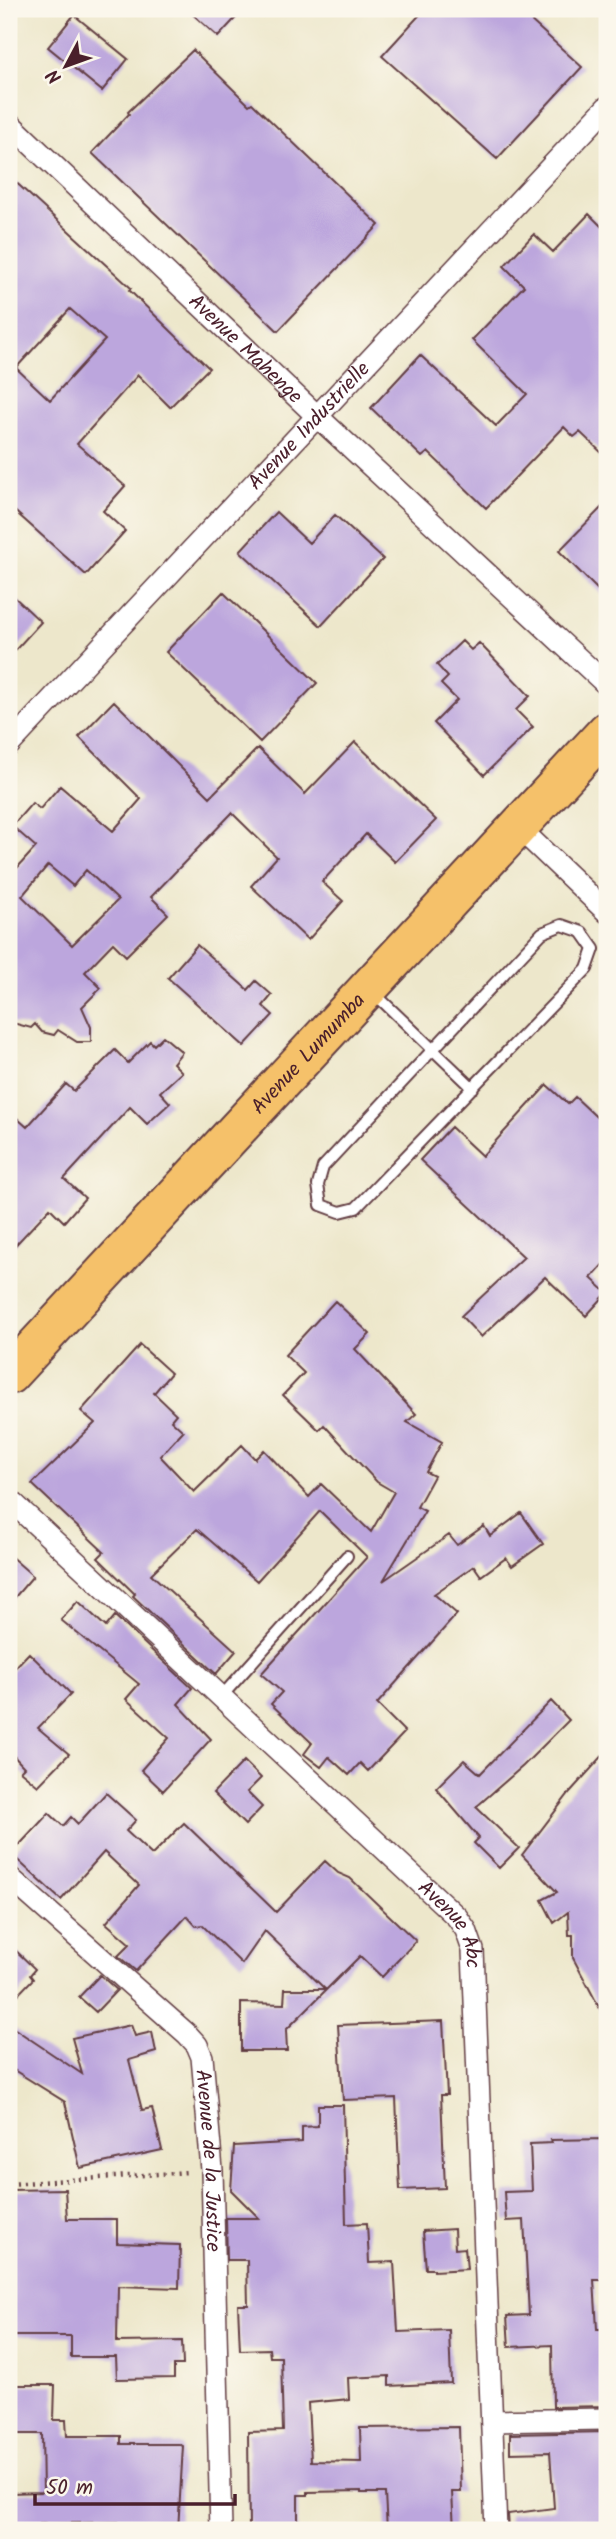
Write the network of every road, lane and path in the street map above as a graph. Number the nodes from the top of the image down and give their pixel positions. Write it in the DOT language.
graph roads {
  1 [pos="607,107"];
  2 [pos="9,123"];
  3 [pos="318,417"];
  4 [pos="607,685"];
  5 [pos="607,731"];
  6 [pos="9,746"];
  7 [pos="516,826"];
  8 [pos="607,912"];
  9 [pos="368,987"];
  10 [pos="434,1049"];
  11 [pos="473,1088"];
  12 [pos="9,1375"];
  13 [pos="9,1499"];
  14 [pos="347,1556"];
  15 [pos="221,1697"];
  16 [pos="9,1877"];
  17 [pos="212,2170"];
  18 [pos="9,2184"];
  19 [pos="607,2419"];
  20 [pos="492,2421"];
  21 [pos="221,2530"];
  22 [pos="496,2530"];
  1 -- 3 [label="street, Avenue Industrielle"];
  2 -- 3 [label="street, Avenue Mahenge"];
  3 -- 4 [label="street, Avenue Mahenge"];
  3 -- 6 [label="street, Avenue Industrielle"];
  5 -- 7 [label="highway, Avenue Lumumba"];
  7 -- 8 [label="street"];
  7 -- 9 [label="highway, Avenue Lumumba"];
  9 -- 10 [label="lane"];
  9 -- 12 [label="highway, Avenue Lumumba"];
  10 -- 11 [label="lane"];
  10 -- 11 [label="lane"];
  10 -- 11 [label="lane"];
  13 -- 15 [label="street, Avenue Abc"];
  14 -- 15 [label="lane"];
  15 -- 20 [label="street, Avenue Abc"];
  16 -- 17 [label="street, Avenue de la Justice"];
  17 -- 18 [label="path"];
  17 -- 21 [label="street, Avenue de la Justice"];
  19 -- 20 [label="street"];
  20 -- 22 [label="street, Avenue Abc"];
}
